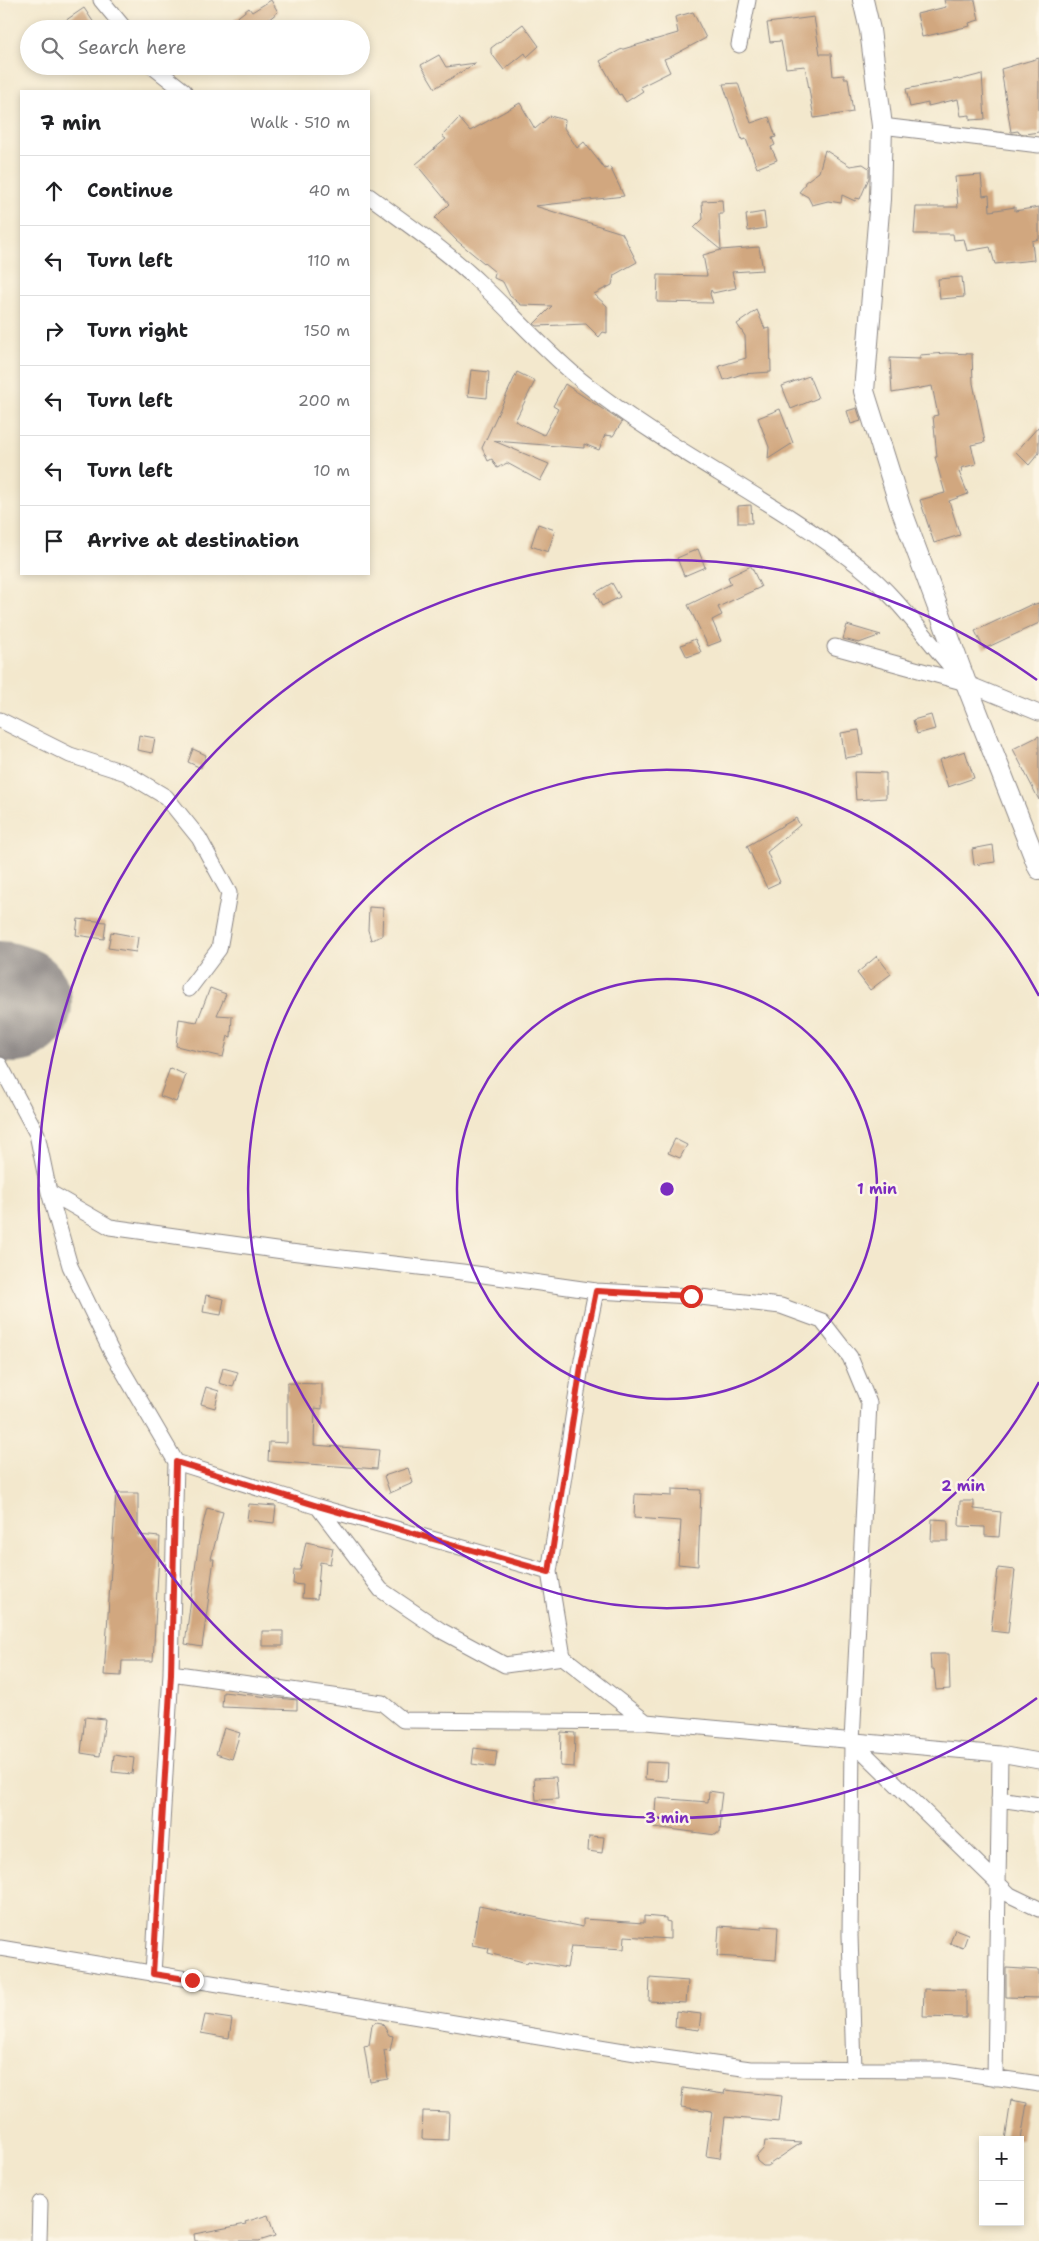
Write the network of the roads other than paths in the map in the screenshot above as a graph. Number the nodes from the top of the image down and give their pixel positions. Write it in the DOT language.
graph roads {
  1 [pos="99,0"];
  2 [pos="748,0"];
  3 [pos="863,0"];
  4 [pos="114,20"];
  5 [pos="116,20"];
  6 [pos="739,46"];
  7 [pos="164,75"];
  8 [pos="182,90"];
  9 [pos="882,126"];
  10 [pos="1039,145"];
  11 [pos="370,197"];
  12 [pos="835,647"];
  13 [pos="966,683"];
  14 [pos="1039,713"];
  15 [pos="0,720"];
  16 [pos="1039,869"];
  17 [pos="189,988"];
  18 [pos="0,1065"];
  19 [pos="49,1192"];
  20 [pos="596,1291"];
  21 [pos="176,1462"];
  22 [pos="318,1506"];
  23 [pos="549,1572"];
  24 [pos="563,1657"];
  25 [pos="171,1674"];
  26 [pos="646,1722"];
  27 [pos="852,1741"];
  28 [pos="1000,1754"];
  29 [pos="1039,1761"];
  30 [pos="999,1800"];
  31 [pos="1039,1805"];
  32 [pos="998,1882"];
  33 [pos="1039,1909"];
  34 [pos="0,1948"];
  35 [pos="153,1974"];
  36 [pos="854,2070"];
  37 [pos="995,2078"];
  38 [pos="1039,2084"];
  39 [pos="40,2203"];
  40 [pos="39,2241"];
  1 -- 4 [label="street"];
  1 -- 5 [label="street"];
  2 -- 6 [label="street"];
  3 -- 9 [label="street"];
  7 -- 8 [label="street"];
  9 -- 10 [label="street"];
  9 -- 13 [label="street"];
  11 -- 13 [label="street"];
  12 -- 13 [label="street"];
  13 -- 14 [label="street"];
  13 -- 16 [label="street"];
  15 -- 17 [label="street"];
  18 -- 19 [label="street"];
  19 -- 20 [label="street"];
  19 -- 21 [label="street"];
  20 -- 23 [label="street"];
  20 -- 27 [label="street"];
  21 -- 22 [label="street"];
  21 -- 25 [label="street"];
  22 -- 23 [label="street"];
  22 -- 24 [label="street"];
  23 -- 24 [label="street"];
  24 -- 26 [label="street"];
  25 -- 26 [label="street"];
  25 -- 35 [label="street"];
  26 -- 27 [label="street"];
  27 -- 28 [label="street"];
  27 -- 32 [label="street"];
  27 -- 36 [label="street"];
  28 -- 29 [label="street"];
  28 -- 30 [label="street"];
  30 -- 31 [label="street"];
  30 -- 32 [label="street"];
  32 -- 33 [label="street"];
  32 -- 37 [label="street"];
  34 -- 35 [label="street"];
  35 -- 36 [label="street"];
  36 -- 37 [label="street"];
  37 -- 38 [label="street"];
  39 -- 40 [label="street"];
}
